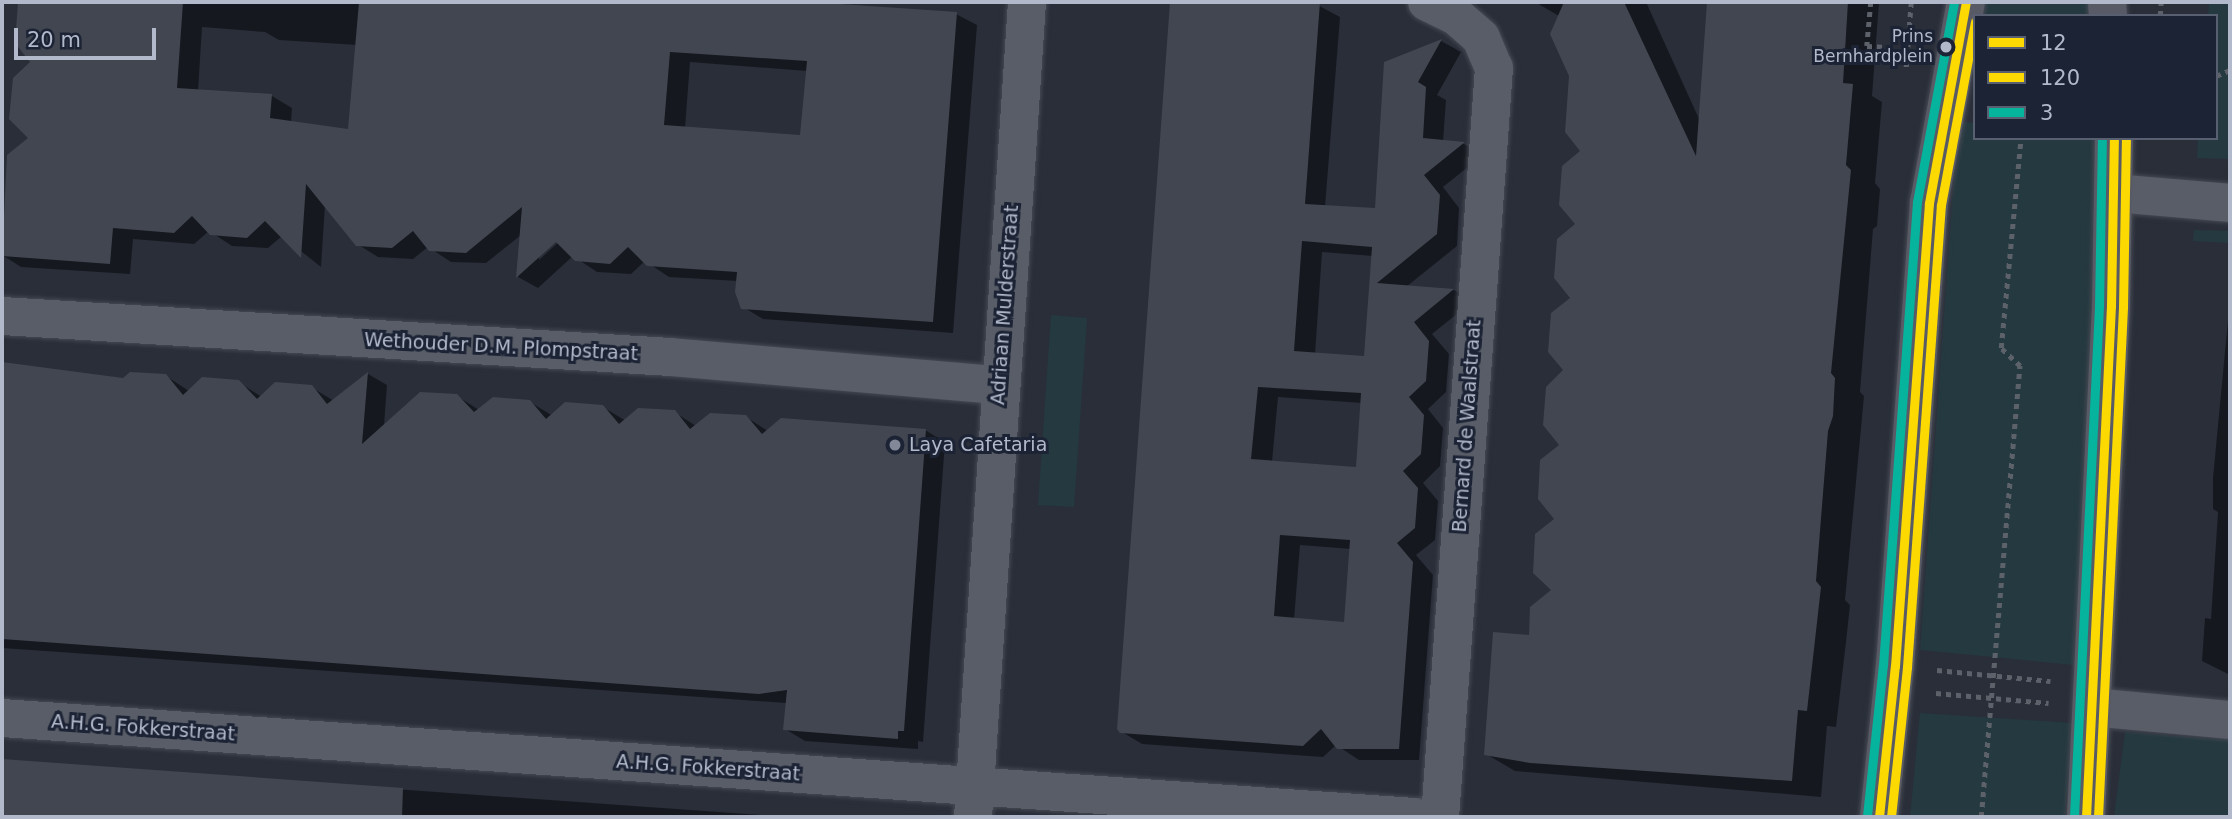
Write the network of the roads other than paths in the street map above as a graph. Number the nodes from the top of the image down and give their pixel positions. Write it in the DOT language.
graph roads {
  1 [pos="1027,2"];
  2 [pos="1427,2"];
  3 [pos="1966,2"];
  4 [pos="2114,140"];
  5 [pos="2114,192"];
  6 [pos="2230,203"];
  7 [pos="2,316"];
  8 [pos="999,385"];
  9 [pos="2092,696"];
  10 [pos="2,718"];
  11 [pos="2230,720"];
  12 [pos="974,802"];
  13 [pos="1415,817"];
  14 [pos="1440,817"];
  15 [pos="1879,817"];
  16 [pos="2086,817"];
  1 -- 8 [label="street, Adriaan Mulderstraat"];
  2 -- 14 [label="street, Bernard de Waalstraat"];
  3 -- 15 [label="street"];
  4 -- 5 [label="street"];
  5 -- 6 [label="street"];
  5 -- 9 [label="street"];
  7 -- 8 [label="street, Wethouder D.M. Plompstraat"];
  8 -- 12 [label="street, Adriaan Mulderstraat"];
  9 -- 11 [label="street"];
  9 -- 16 [label="street"];
  10 -- 12 [label="street, A.H.G. Fokkerstraat"];
  12 -- 13 [label="street, A.H.G. Fokkerstraat"];
}
